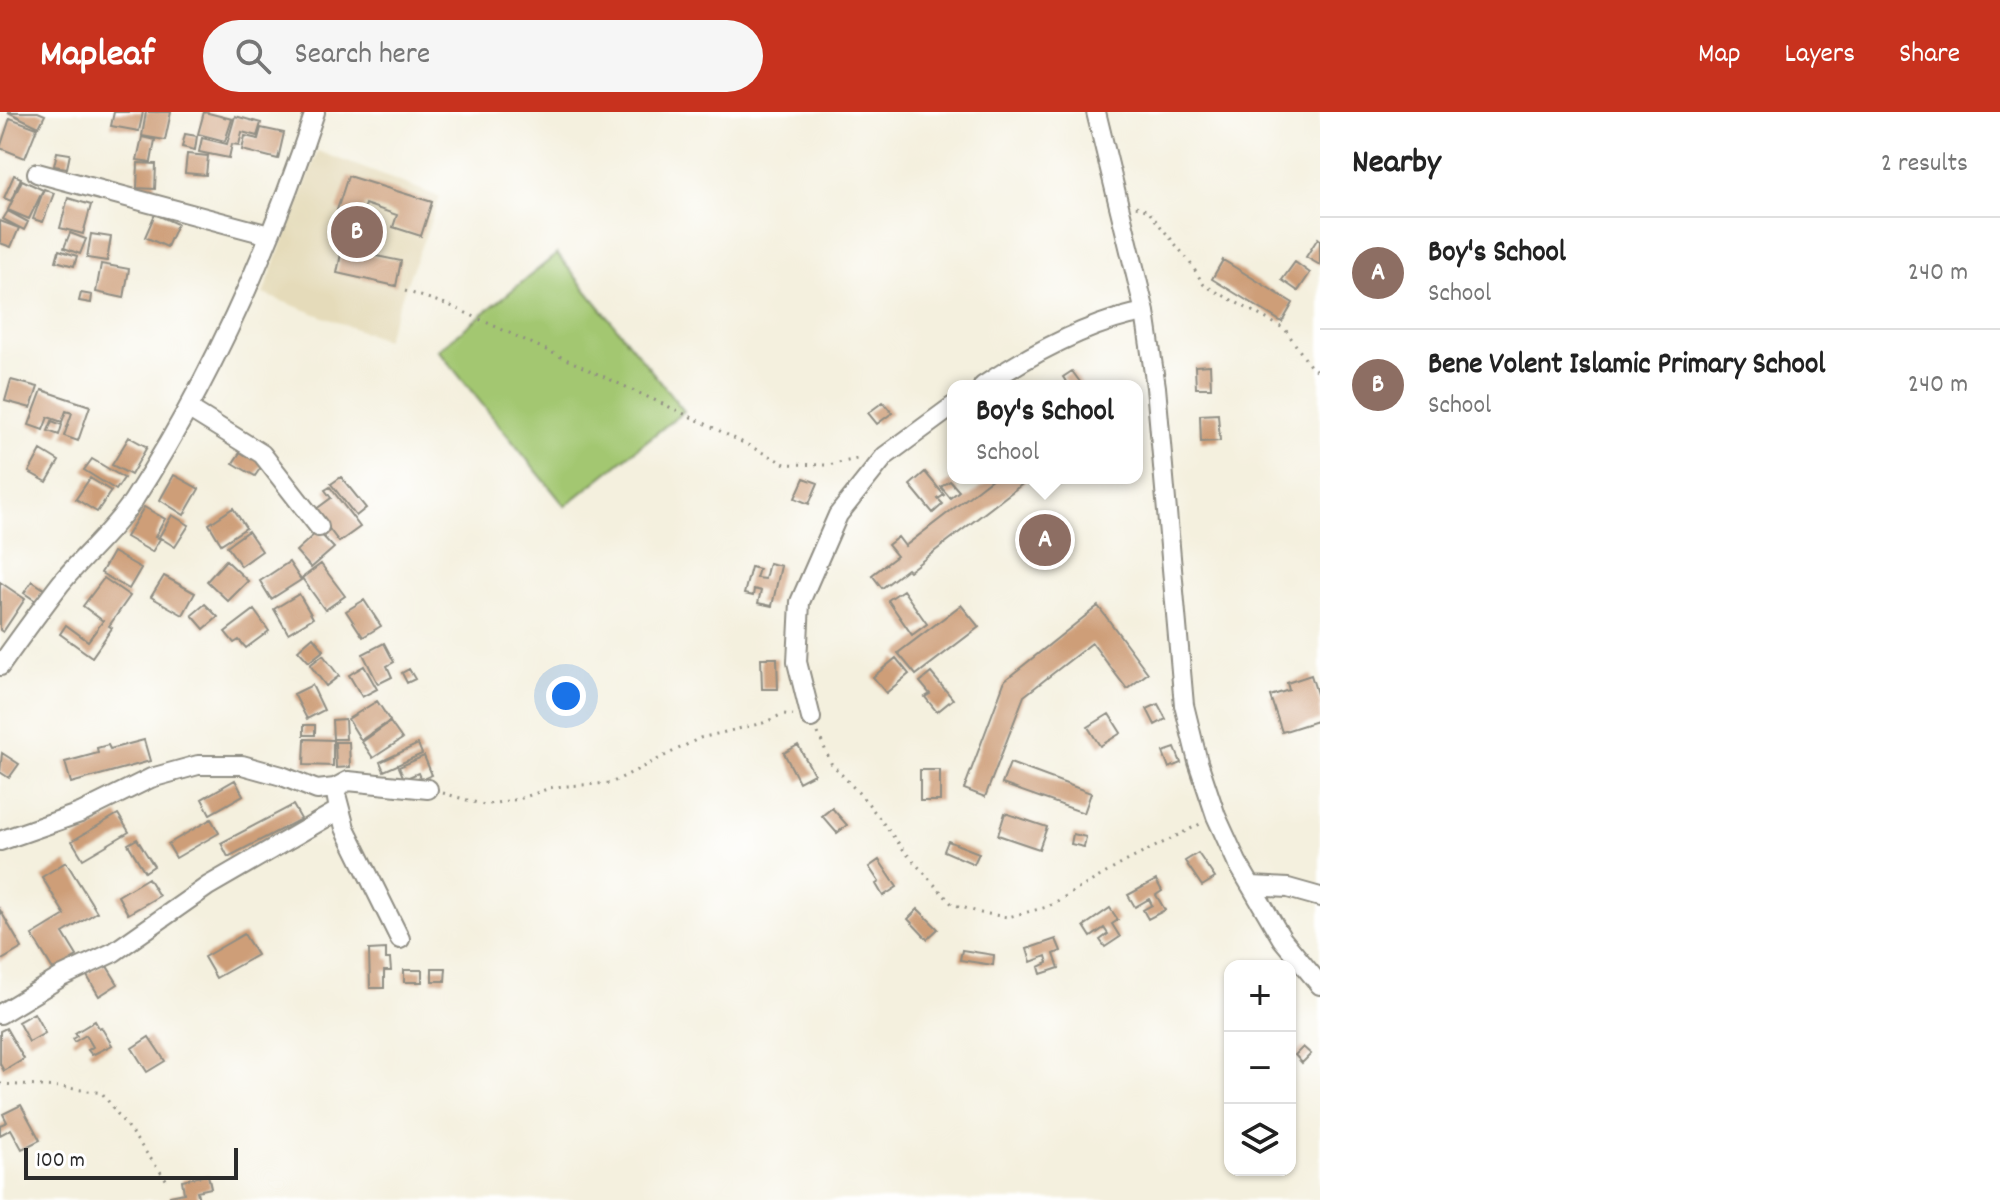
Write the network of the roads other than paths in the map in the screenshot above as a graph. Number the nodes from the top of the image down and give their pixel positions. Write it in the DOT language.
graph roads {
  1 [pos="315,112"];
  2 [pos="1096,112"];
  3 [pos="37,173"];
  4 [pos="269,235"];
  5 [pos="1145,312"];
  6 [pos="992,380"];
  7 [pos="188,408"];
  8 [pos="947,410"];
  9 [pos="319,527"];
  10 [pos="0,666"];
  11 [pos="811,718"];
  12 [pos="335,788"];
  13 [pos="428,789"];
  14 [pos="0,841"];
  15 [pos="1252,886"];
  16 [pos="1316,898"];
  17 [pos="1320,910"];
  18 [pos="400,939"];
  19 [pos="1320,985"];
  20 [pos="0,1014"];
  1 -- 4 [label="street"];
  2 -- 5 [label="street"];
  3 -- 4 [label="street"];
  4 -- 7 [label="street"];
  5 -- 6 [label="street"];
  5 -- 15 [label="street"];
  7 -- 9 [label="street"];
  7 -- 10 [label="street"];
  8 -- 11 [label="street"];
  12 -- 13 [label="street"];
  12 -- 14 [label="street"];
  12 -- 18 [label="street"];
  12 -- 20 [label="street"];
  15 -- 16 [label="street"];
  15 -- 19 [label="street"];
  16 -- 17 [label="street"];
}
